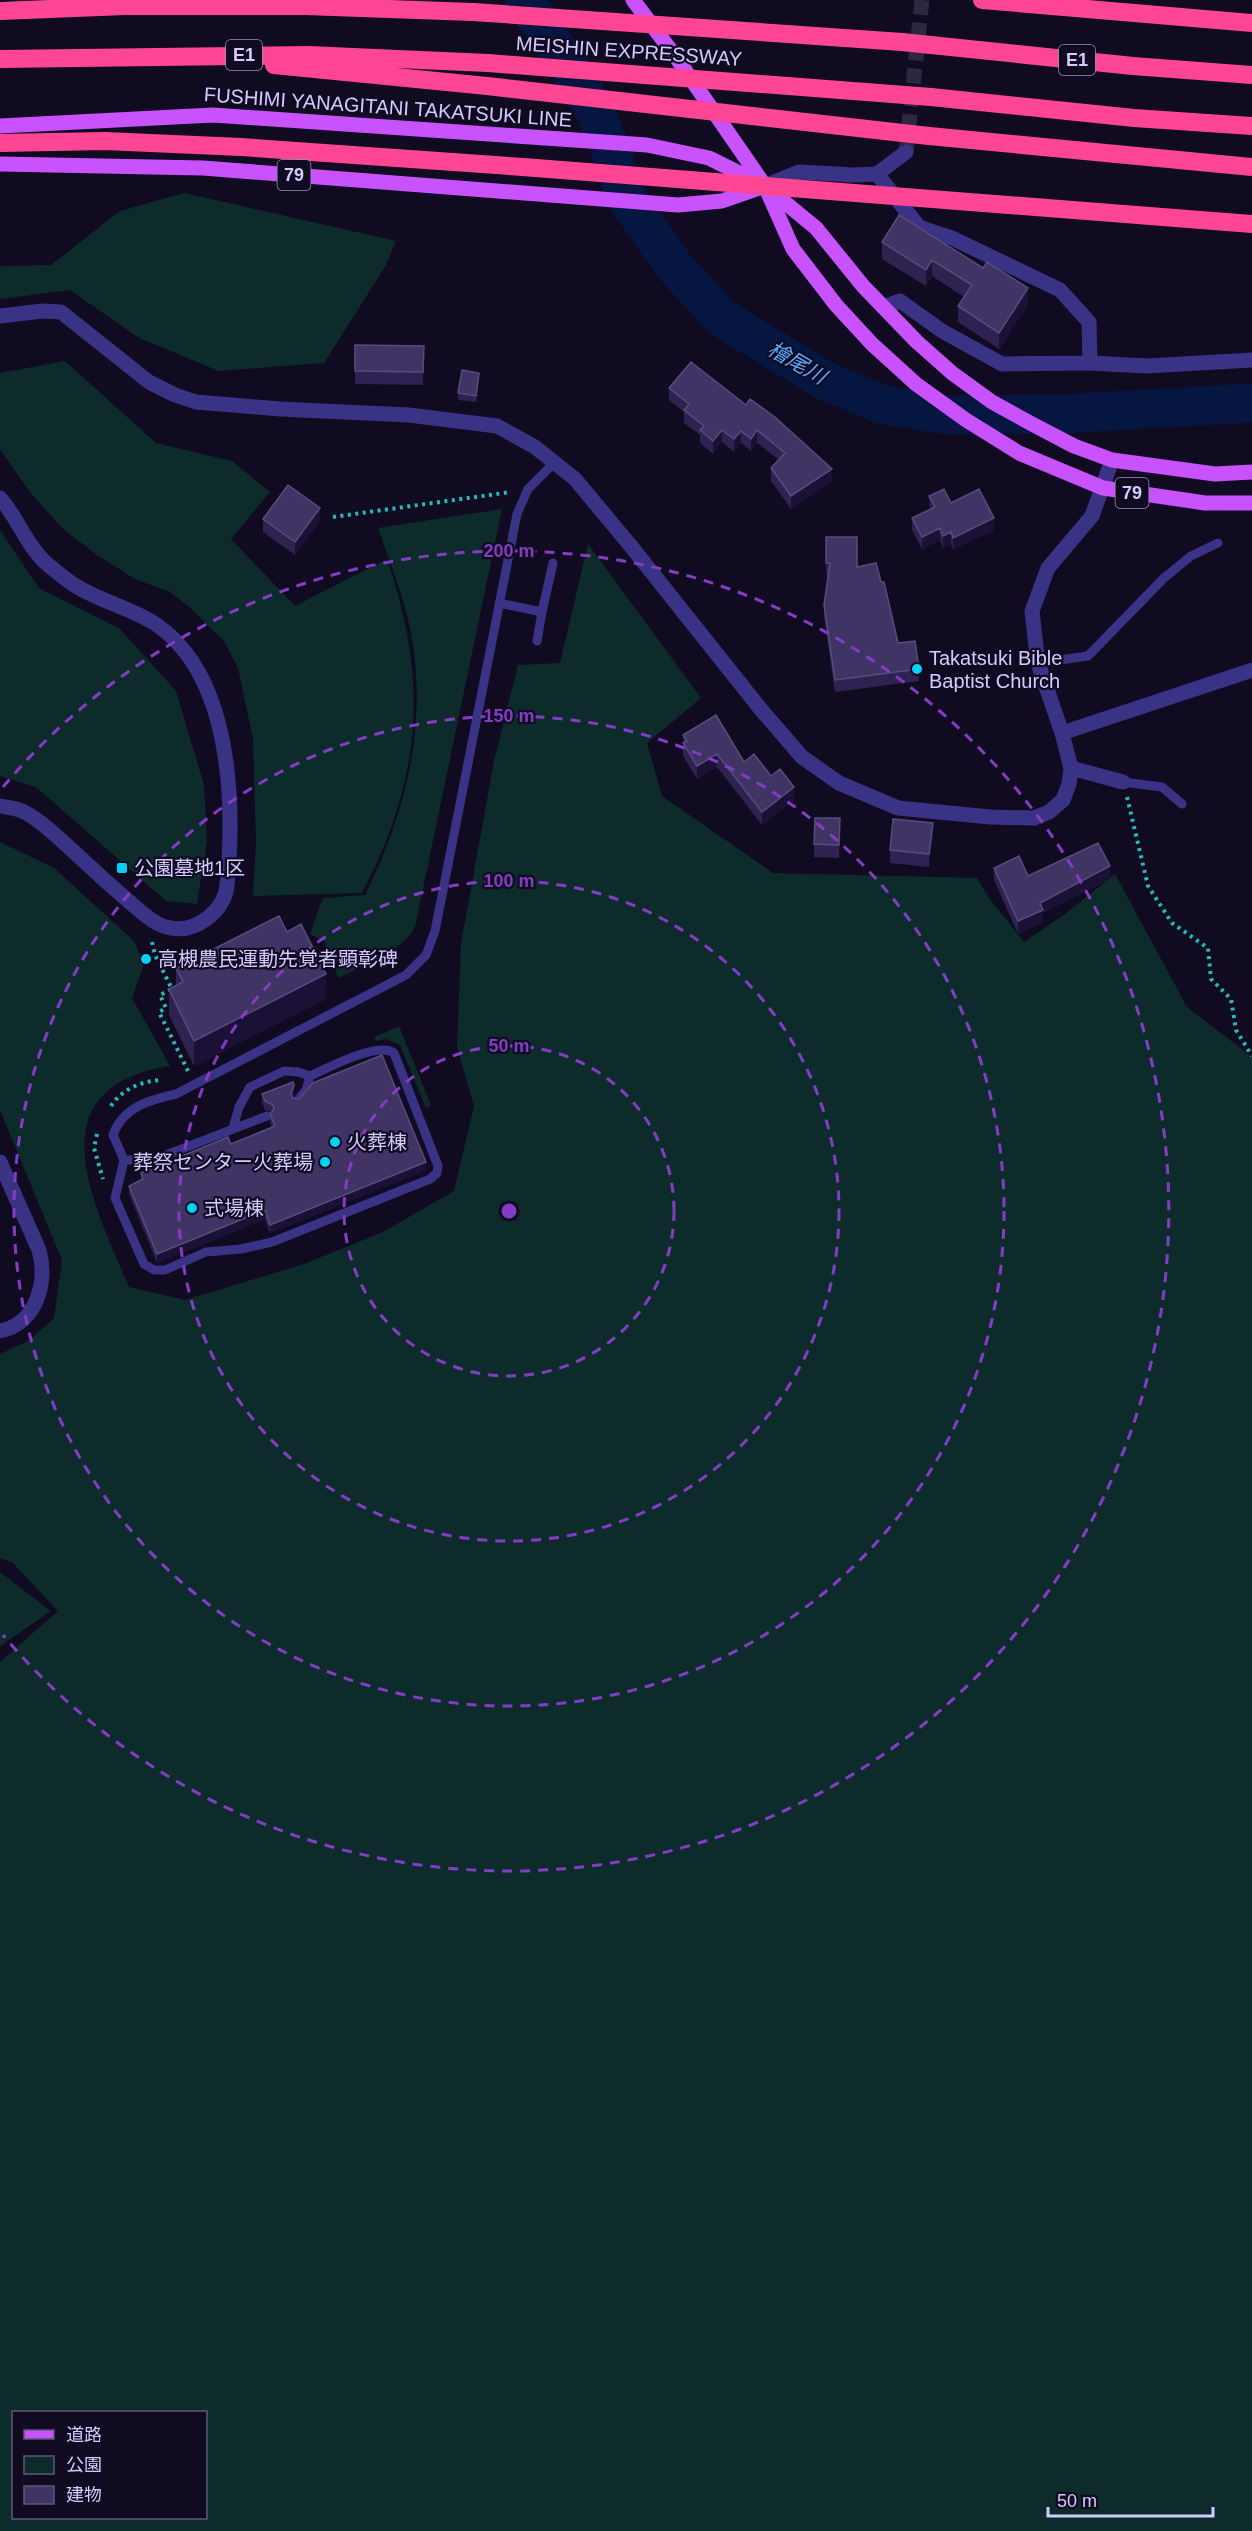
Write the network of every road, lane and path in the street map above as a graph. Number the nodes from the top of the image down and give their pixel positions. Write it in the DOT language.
graph roads {
  1 [pos="633,0"];
  2 [pos="982,0"];
  3 [pos="1089,0"];
  4 [pos="0,11"];
  5 [pos="1252,22"];
  6 [pos="121,56"];
  7 [pos="0,59"];
  8 [pos="1252,75"];
  9 [pos="0,126"];
  10 [pos="1252,126"];
  11 [pos="0,143"];
  12 [pos="906,152"];
  13 [pos="0,164"];
  14 [pos="1252,167"];
  15 [pos="877,174"];
  16 [pos="765,186"];
  17 [pos="1252,224"];
  18 [pos="883,307"];
  19 [pos="0,316"];
  20 [pos="1252,360"];
  21 [pos="1090,363"];
  22 [pos="1112,460"];
  23 [pos="554,463"];
  24 [pos="1252,472"];
  25 [pos="1103,488"];
  26 [pos="502,493"];
  27 [pos="0,498"];
  28 [pos="1252,503"];
  29 [pos="333,517"];
  30 [pos="1218,543"];
  31 [pos="553,563"];
  32 [pos="499,603"];
  33 [pos="543,612"];
  34 [pos="537,641"];
  35 [pos="1038,663"];
  36 [pos="1252,670"];
  37 [pos="1062,733"];
  38 [pos="1071,768"];
  39 [pos="1123,782"];
  40 [pos="1182,804"];
  41 [pos="0,806"];
  42 [pos="155,955"];
  43 [pos="181,1039"];
  44 [pos="174,1042"];
  45 [pos="1252,1056"];
  46 [pos="310,1076"];
  47 [pos="181,1077"];
  48 [pos="297,1101"];
  49 [pos="267,1116"];
  50 [pos="233,1128"];
  51 [pos="124,1160"];
  52 [pos="0,1162"];
  53 [pos="0,1331"];
  1 -- 16 [label="main road, FUSHIMI YANAGITANI TAKATSUKI LINE / 79"];
  2 -- 5 [label="highway"];
  3 -- 5 [label="street"];
  4 -- 8 [label="highway, MEISHIN EXPRESSWAY / E1, bridge"];
  6 -- 7 [label="highway, MEISHIN EXPRESSWAY / E1"];
  6 -- 10 [label="highway, MEISHIN EXPRESSWAY / E1, bridge"];
  6 -- 14 [label="highway, bridge"];
  9 -- 16 [label="main road, FUSHIMI YANAGITANI TAKATSUKI LINE / 79"];
  11 -- 17 [label="highway, bridge"];
  12 -- 15 [label="street"];
  13 -- 16 [label="main road, 79"];
  15 -- 16 [label="street"];
  15 -- 21 [label="street"];
  16 -- 18 [label="main road, FUSHIMI YANAGITANI TAKATSUKI LINE / 79"];
  16 -- 25 [label="main road, FUSHIMI YANAGITANI TAKATSUKI LINE / 79"];
  18 -- 21 [label="street"];
  18 -- 22 [label="main road, FUSHIMI YANAGITANI TAKATSUKI LINE / 79"];
  19 -- 23 [label="street"];
  20 -- 21 [label="street"];
  22 -- 24 [label="main road, FUSHIMI YANAGITANI TAKATSUKI LINE / 79"];
  22 -- 25 [label="street"];
  23 -- 32 [label="lane"];
  23 -- 38 [label="street"];
  25 -- 28 [label="main road, FUSHIMI YANAGITANI TAKATSUKI LINE / 79"];
  25 -- 35 [label="street"];
  26 -- 29 [label="path"];
  27 -- 41 [label="street"];
  30 -- 35 [label="lane"];
  31 -- 33 [label="lane"];
  32 -- 33 [label="lane"];
  32 -- 51 [label="lane"];
  33 -- 34 [label="lane"];
  35 -- 37 [label="street"];
  36 -- 37 [label="street"];
  37 -- 38 [label="street"];
  38 -- 39 [label="street"];
  39 -- 40 [label="lane"];
  39 -- 45 [label="path"];
  42 -- 44 [label="path"];
  43 -- 44 [label="path"];
  44 -- 47 [label="path"];
  46 -- 48 [label="lane"];
  46 -- 50 [label="lane"];
  46 -- 51 [label="lane"];
  49 -- 50 [label="lane"];
  50 -- 51 [label="lane"];
  52 -- 53 [label="street"];
}
